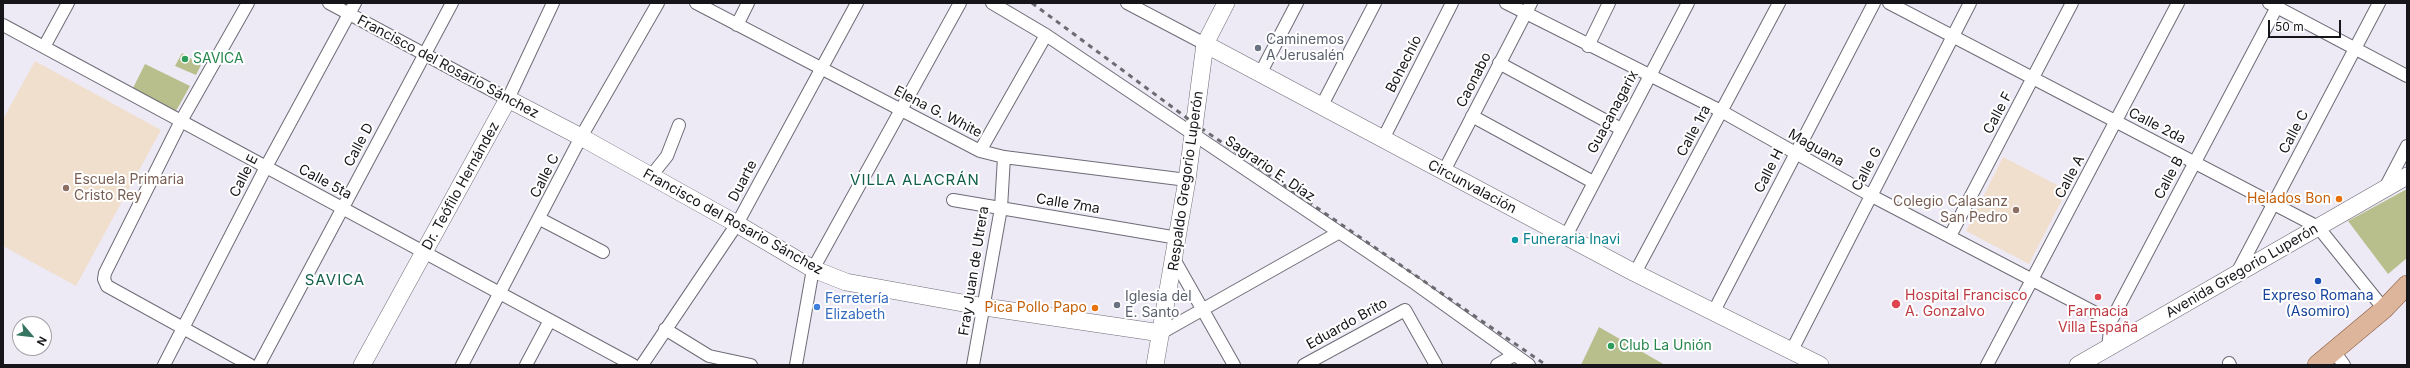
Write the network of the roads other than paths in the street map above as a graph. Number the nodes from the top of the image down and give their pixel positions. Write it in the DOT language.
graph roads {
  1 [pos="68,3"];
  2 [pos="248,3"];
  3 [pos="329,3"];
  4 [pos="355,3"];
  5 [pos="452,3"];
  6 [pos="553,3"];
  7 [pos="658,3"];
  8 [pos="696,3"];
  9 [pos="748,3"];
  10 [pos="857,3"];
  11 [pos="960,3"];
  12 [pos="992,3"];
  13 [pos="1127,3"];
  14 [pos="1226,3"];
  15 [pos="1297,3"];
  16 [pos="1375,3"];
  17 [pos="1452,3"];
  18 [pos="1506,3"];
  19 [pos="1609,3"];
  20 [pos="1688,3"];
  21 [pos="1779,3"];
  22 [pos="1874,3"];
  23 [pos="1888,3"];
  24 [pos="1970,3"];
  25 [pos="2072,3"];
  26 [pos="2178,3"];
  27 [pos="2379,3"];
  28 [pos="2274,4"];
  29 [pos="1142,7"];
  30 [pos="1529,8"];
  31 [pos="349,14"];
  32 [pos="737,24"];
  33 [pos="3,25"];
  34 [pos="1046,35"];
  35 [pos="1953,36"];
  36 [pos="1204,44"];
  37 [pos="1588,46"];
  38 [pos="44,47"];
  39 [pos="2355,48"];
  40 [pos="425,54"];
  41 [pos="1499,64"];
  42 [pos="820,68"];
  43 [pos="1260,74"];
  44 [pos="1649,76"];
  45 [pos="2407,76"];
  46 [pos="2033,78"];
  47 [pos="508,99"];
  48 [pos="1321,107"];
  49 [pos="901,109"];
  50 [pos="1721,111"];
  51 [pos="1472,116"];
  52 [pos="180,121"];
  53 [pos="2116,122"];
  54 [pos="679,125"];
  55 [pos="1621,129"];
  56 [pos="1194,136"];
  57 [pos="581,137"];
  58 [pos="1383,139"];
  59 [pos="2407,146"];
  60 [pos="980,151"];
  61 [pos="1795,154"];
  62 [pos="1004,157"];
  63 [pos="2194,162"];
  64 [pos="266,167"];
  65 [pos="1444,171"];
  66 [pos="651,176"];
  67 [pos="2407,176"];
  68 [pos="1187,180"];
  69 [pos="1593,182"];
  70 [pos="2385,188"];
  71 [pos="1870,195"];
  72 [pos="953,200"];
  73 [pos="2274,204"];
  74 [pos="342,208"];
  75 [pos="1001,208"];
  76 [pos="540,219"];
  77 [pos="738,224"];
  78 [pos="2318,227"];
  79 [pos="1338,233"];
  80 [pos="1566,236"];
  81 [pos="1950,236"];
  82 [pos="1178,238"];
  83 [pos="424,252"];
  84 [pos="603,252"];
  85 [pos="1175,261"];
  86 [pos="813,270"];
  87 [pos="1635,273"];
  88 [pos="2237,274"];
  89 [pos="2032,281"];
  90 [pos="2407,285"];
  91 [pos="499,293"];
  92 [pos="984,307"];
  93 [pos="1203,308"];
  94 [pos="2384,309"];
  95 [pos="1714,311"];
  96 [pos="550,320"];
  97 [pos="2110,321"];
  98 [pos="665,329"];
  99 [pos="183,330"];
  100 [pos="1161,333"];
  101 [pos="2108,348"];
  102 [pos="1792,350"];
  103 [pos="1514,355"];
  104 [pos="2327,362"];
  105 [pos="164,365"];
  106 [pos="250,365"];
  107 [pos="259,365"];
  108 [pos="362,365"];
  109 [pos="462,365"];
  110 [pos="526,365"];
  111 [pos="633,365"];
  112 [pos="642,365"];
  113 [pos="751,365"];
  114 [pos="796,365"];
  115 [pos="974,365"];
  116 [pos="1155,365"];
  117 [pos="1234,365"];
  118 [pos="1304,365"];
  119 [pos="1436,365"];
  120 [pos="1497,365"];
  121 [pos="1529,365"];
  122 [pos="1820,365"];
  123 [pos="1987,365"];
  124 [pos="2079,365"];
  1 -- 38 [label="street"];
  2 -- 52 [label="street"];
  3 -- 31 [label="street, Francisco del Rosario Sánchez"];
  4 -- 31 [label="street, Calle E"];
  5 -- 40 [label="street, Calle D"];
  6 -- 47 [label="street, Dr. Teófilo Hernández"];
  7 -- 57 [label="street, Calle C"];
  8 -- 32 [label="street, Elena G. White"];
  9 -- 32 [label="street"];
  10 -- 42 [label="street, Duarte"];
  11 -- 49 [label="street"];
  12 -- 34 [label="street, Sagrario E. Díaz"];
  13 -- 29 [label="street, Circunvalación"];
  14 -- 36 [label="street"];
  15 -- 43 [label="street"];
  16 -- 48 [label="street"];
  17 -- 58 [label="street, Bohechío"];
  18 -- 30 [label="street, Maguana"];
  19 -- 37 [label="street"];
  20 -- 44 [label="street, Guacanagarix"];
  21 -- 50 [label="street, Calle 1ra"];
  22 -- 61 [label="street, Calle H"];
  23 -- 35 [label="street, Calle 2da"];
  24 -- 35 [label="street, Calle G"];
  25 -- 46 [label="street, Calle F"];
  26 -- 53 [label="street, Calle A"];
  27 -- 39 [label="street, Calle C"];
  28 -- 39 [label="street"];
  28 -- 63 [label="street, Calle B"];
  29 -- 36 [label="street, Circunvalación"];
  30 -- 37 [label="street, Maguana"];
  30 -- 41 [label="street, Caonabo"];
  31 -- 40 [label="street, Francisco del Rosario Sánchez"];
  31 -- 64 [label="street, Calle E"];
  32 -- 42 [label="street, Elena G. White"];
  33 -- 38 [label="street, Calle 5ta"];
  34 -- 56 [label="street, Sagrario E. Díaz"];
  34 -- 60 [label="street"];
  35 -- 46 [label="street, Calle 2da"];
  35 -- 71 [label="street, Calle G"];
  36 -- 43 [label="street, Circunvalación"];
  36 -- 56 [label="street, Respaldo Gregorio Luperón"];
  37 -- 44 [label="street, Maguana"];
  38 -- 52 [label="street, Calle 5ta"];
  39 -- 45 [label="street"];
  39 -- 73 [label="street, Calle C"];
  40 -- 47 [label="street, Francisco del Rosario Sánchez"];
  40 -- 74 [label="street, Calle D"];
  41 -- 51 [label="street, Caonabo"];
  41 -- 55 [label="street"];
  42 -- 49 [label="street, Elena G. White"];
  42 -- 77 [label="street, Duarte"];
  43 -- 48 [label="street, Circunvalación"];
  44 -- 50 [label="street, Maguana"];
  44 -- 55 [label="street, Guacanagarix"];
  46 -- 53 [label="street, Calle 2da"];
  46 -- 81 [label="street, Calle F"];
  47 -- 57 [label="street, Francisco del Rosario Sánchez"];
  47 -- 83 [label="street, Dr. Teófilo Hernández"];
  48 -- 58 [label="street, Circunvalación"];
  49 -- 60 [label="street, Elena G. White"];
  49 -- 86 [label="street"];
  50 -- 61 [label="street, Maguana"];
  50 -- 87 [label="street, Calle 1ra"];
  51 -- 65 [label="street, Caonabo"];
  51 -- 69 [label="street"];
  52 -- 64 [label="street, Calle 5ta"];
  52 -- 99 [label="street"];
  53 -- 63 [label="street, Calle 2da"];
  53 -- 89 [label="street, Calle A"];
  54 -- 66 [label="street"];
  55 -- 69 [label="street, Guacanagarix"];
  56 -- 68 [label="street, Respaldo Gregorio Luperón"];
  56 -- 79 [label="street, Sagrario E. Díaz"];
  57 -- 66 [label="street, Francisco del Rosario Sánchez"];
  57 -- 76 [label="street, Calle C"];
  58 -- 65 [label="street, Circunvalación"];
  59 -- 70 [label="street"];
  60 -- 62 [label="street, Elena G. White"];
  61 -- 71 [label="street, Maguana"];
  61 -- 95 [label="street, Calle H"];
  62 -- 68 [label="street, Elena G. White"];
  62 -- 75 [label="street, Fray Juan de Utrera"];
  63 -- 73 [label="street, Calle 2da"];
  63 -- 97 [label="street, Calle B"];
  64 -- 74 [label="street, Calle 5ta"];
  64 -- 99 [label="street, Calle E"];
  65 -- 80 [label="street, Circunvalación"];
  66 -- 77 [label="street, Francisco del Rosario Sánchez"];
  67 -- 70 [label="street, Avenida Gregorio Luperón"];
  68 -- 82 [label="street, Respaldo Gregorio Luperón"];
  69 -- 80 [label="street, Guacanagarix"];
  70 -- 78 [label="street, Avenida Gregorio Luperón"];
  71 -- 81 [label="street, Maguana"];
  71 -- 102 [label="street, Calle G"];
  72 -- 75 [label="street, Calle 7ma"];
  73 -- 78 [label="street, Calle 2da"];
  73 -- 88 [label="street, Calle C"];
  74 -- 83 [label="street, Calle 5ta"];
  74 -- 107 [label="street, Calle D"];
  75 -- 82 [label="street, Calle 7ma"];
  75 -- 92 [label="street, Fray Juan de Utrera"];
  76 -- 84 [label="street"];
  76 -- 91 [label="street, Calle C"];
  77 -- 86 [label="street, Francisco del Rosario Sánchez"];
  77 -- 98 [label="street, Duarte"];
  78 -- 88 [label="street, Avenida Gregorio Luperón"];
  78 -- 94 [label="street, Calle 2da"];
  79 -- 93 [label="street"];
  79 -- 103 [label="street, Sagrario E. Díaz"];
  80 -- 87 [label="street, Circunvalación"];
  81 -- 89 [label="street, Maguana"];
  82 -- 85 [label="street, Respaldo Gregorio Luperón"];
  83 -- 91 [label="street, Calle 5ta"];
  83 -- 108 [label="street, Dr. Teófilo Hernández"];
  85 -- 93 [label="street"];
  85 -- 100 [label="street, Respaldo Gregorio Luperón"];
  86 -- 92 [label="street, Francisco del Rosario Sánchez"];
  86 -- 114 [label="street"];
  87 -- 95 [label="street, Circunvalación"];
  88 -- 101 [label="street, Avenida Gregorio Luperón"];
  89 -- 97 [label="street, Maguana"];
  89 -- 123 [label="street, Calle A"];
  90 -- 94 [label="main road"];
  91 -- 96 [label="street, Calle 5ta"];
  91 -- 109 [label="street, Calle C"];
  92 -- 100 [label="street, Francisco del Rosario Sánchez"];
  92 -- 115 [label="street, Fray Juan de Utrera"];
  93 -- 100 [label="street"];
  93 -- 117 [label="street"];
  94 -- 104 [label="main road"];
  95 -- 102 [label="street, Circunvalación"];
  96 -- 110 [label="street"];
  96 -- 111 [label="street, Calle 5ta"];
  97 -- 101 [label="street, Calle B"];
  98 -- 112 [label="street, Duarte"];
  98 -- 113 [label="street"];
  99 -- 105 [label="street, Calle E"];
  99 -- 106 [label="street"];
  100 -- 116 [label="street, Respaldo Gregorio Luperón"];
  101 -- 124 [label="street, Avenida Gregorio Luperón"];
  102 -- 122 [label="street, Circunvalación"];
  103 -- 120 [label="street"];
  103 -- 121 [label="street, Sagrario E. Díaz"];
  118 -- 119 [label="street, Eduardo Brito"];
}
